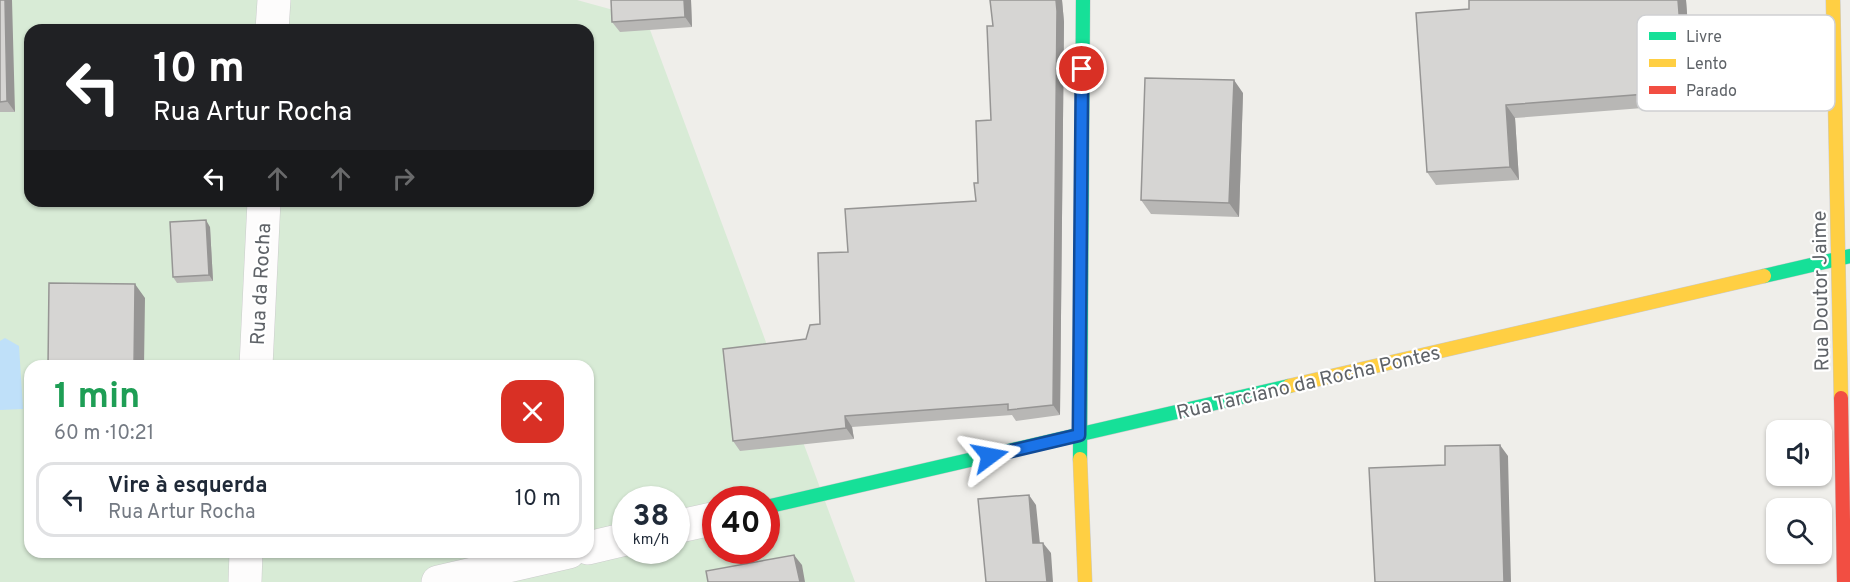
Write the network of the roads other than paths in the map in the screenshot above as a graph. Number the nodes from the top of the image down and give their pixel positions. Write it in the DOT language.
graph roads {
  1 [pos="274,0"];
  2 [pos="1083,0"];
  3 [pos="1833,0"];
  4 [pos="1834,15"];
  5 [pos="272,24"];
  6 [pos="1835,43"];
  7 [pos="264,207"];
  8 [pos="1845,257"];
  9 [pos="256,360"];
  10 [pos="1079,435"];
  11 [pos="780,504"];
  12 [pos="612,542"];
  13 [pos="594,547"];
  14 [pos="246,558"];
  15 [pos="543,558"];
  16 [pos="245,582"];
  17 [pos="438,582"];
  18 [pos="1085,582"];
  19 [pos="1844,582"];
  1 -- 5 [label="street"];
  2 -- 10 [label="street"];
  3 -- 4 [label="street, Rua Doutor Jaime"];
  6 -- 8 [label="street, Rua Doutor Jaime"];
  7 -- 9 [label="street, Rua da Rocha"];
  8 -- 10 [label="street, Rua Tarciano da Rocha Pontes"];
  8 -- 19 [label="street, Rua Doutor Jaime"];
  10 -- 11 [label="street, Rua Tarciano da Rocha Pontes"];
  10 -- 18 [label="street"];
  12 -- 13 [label="street"];
  14 -- 16 [label="street"];
  15 -- 17 [label="street"];
}
